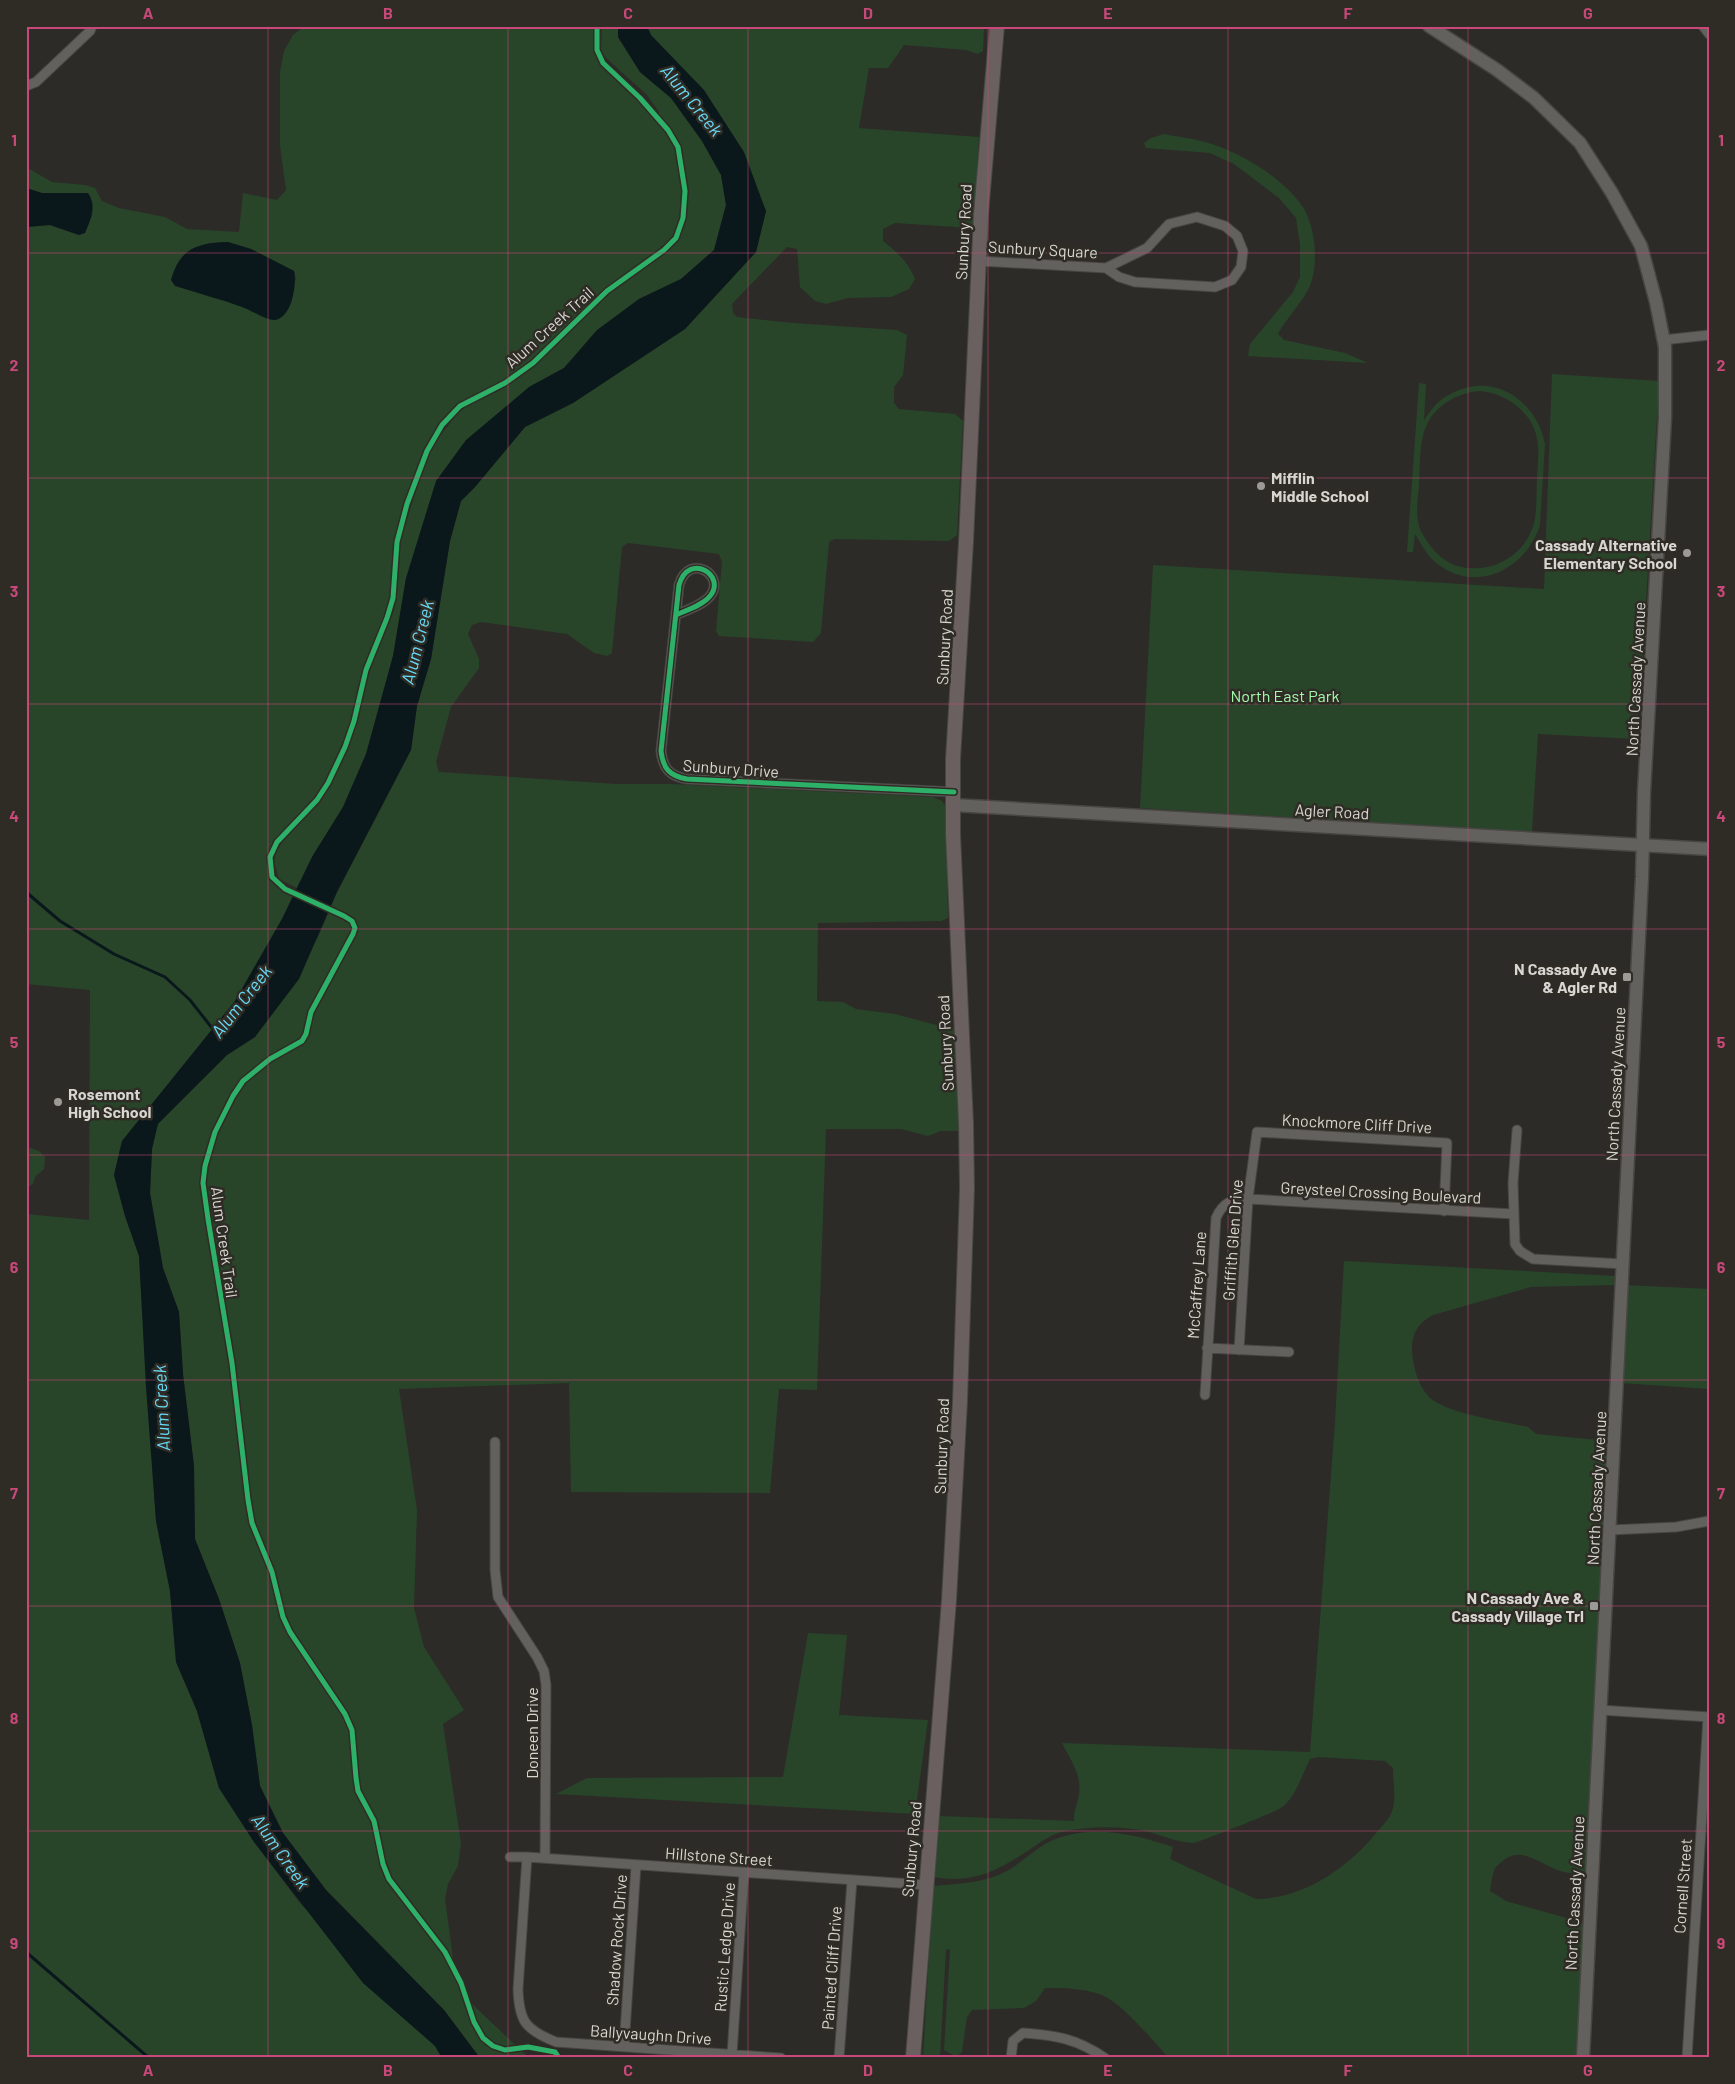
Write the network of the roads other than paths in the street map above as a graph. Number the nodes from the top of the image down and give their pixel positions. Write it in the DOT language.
graph roads {
  1 [pos="92,26"];
  2 [pos="997,26"];
  3 [pos="1703,26"];
  4 [pos="1431,27"];
  5 [pos="1709,34"];
  6 [pos="26,86"];
  7 [pos="979,261"];
  8 [pos="1106,268"];
  9 [pos="1709,334"];
  10 [pos="1663,340"];
  11 [pos="676,615"];
  12 [pos="954,799"];
  13 [pos="1643,844"];
  14 [pos="1709,849"];
  15 [pos="1517,1130"];
  16 [pos="1257,1132"];
  17 [pos="1248,1199"];
  18 [pos="1444,1211"];
  19 [pos="1513,1214"];
  20 [pos="1623,1264"];
  21 [pos="1207,1348"];
  22 [pos="1239,1350"];
  23 [pos="1289,1352"];
  24 [pos="1205,1395"];
  25 [pos="496,1442"];
  26 [pos="1709,1521"];
  27 [pos="1610,1530"];
  28 [pos="1600,1710"];
  29 [pos="1708,1717"];
  30 [pos="510,1857"];
  31 [pos="527,1857"];
  32 [pos="545,1858"];
  33 [pos="636,1865"];
  34 [pos="744,1872"];
  35 [pos="852,1880"];
  36 [pos="926,1886"];
  37 [pos="624,2047"];
  38 [pos="732,2054"];
  39 [pos="781,2058"];
  40 [pos="840,2058"];
  41 [pos="913,2058"];
  42 [pos="1011,2058"];
  43 [pos="1105,2058"];
  44 [pos="1582,2058"];
  45 [pos="1687,2058"];
  1 -- 6 [label="street"];
  2 -- 7 [label="main road, Sunbury Road"];
  3 -- 5 [label="street"];
  4 -- 10 [label="main road, North Cassady Avenue"];
  7 -- 8 [label="street, Sunbury Square"];
  7 -- 12 [label="main road, Sunbury Road"];
  8 -- 8 [label="street, Sunbury Square"];
  9 -- 10 [label="street"];
  10 -- 13 [label="main road, North Cassady Avenue"];
  11 -- 11 [label="street, Sunbury Drive"];
  11 -- 12 [label="street, Sunbury Drive"];
  12 -- 13 [label="main road, Agler Road"];
  12 -- 36 [label="main road, Sunbury Road"];
  13 -- 14 [label="main road, Agler Road"];
  13 -- 20 [label="main road, North Cassady Avenue"];
  15 -- 19 [label="street"];
  16 -- 17 [label="street, Griffith Glen Drive"];
  16 -- 18 [label="street, Knockmore Cliff Drive"];
  17 -- 18 [label="street, Greysteel Crossing Boulevard"];
  17 -- 21 [label="street, McCaffrey Lane"];
  17 -- 22 [label="street, Griffith Glen Drive"];
  18 -- 19 [label="street, Greysteel Crossing Boulevard"];
  19 -- 20 [label="street"];
  20 -- 27 [label="main road, North Cassady Avenue"];
  21 -- 22 [label="street"];
  21 -- 24 [label="street, McCaffrey Lane"];
  22 -- 23 [label="street"];
  25 -- 32 [label="street, Doneen Drive"];
  26 -- 27 [label="street"];
  27 -- 28 [label="main road, North Cassady Avenue"];
  28 -- 29 [label="street"];
  28 -- 44 [label="main road, North Cassady Avenue"];
  29 -- 45 [label="street, Cornell Street"];
  30 -- 31 [label="street, Hillstone Street"];
  31 -- 32 [label="street, Hillstone Street"];
  31 -- 37 [label="street, Ballyvaughn Drive"];
  32 -- 33 [label="street, Hillstone Street"];
  33 -- 34 [label="street, Hillstone Street"];
  33 -- 37 [label="street, Shadow Rock Drive"];
  34 -- 35 [label="street, Hillstone Street"];
  34 -- 38 [label="street, Rustic Ledge Drive"];
  35 -- 36 [label="street, Hillstone Street"];
  35 -- 40 [label="street, Painted Cliff Drive"];
  36 -- 41 [label="main road, Sunbury Road"];
  37 -- 38 [label="street, Ballyvaughn Drive"];
  38 -- 39 [label="street, Ballyvaughn Drive"];
  42 -- 43 [label="street"];
}
